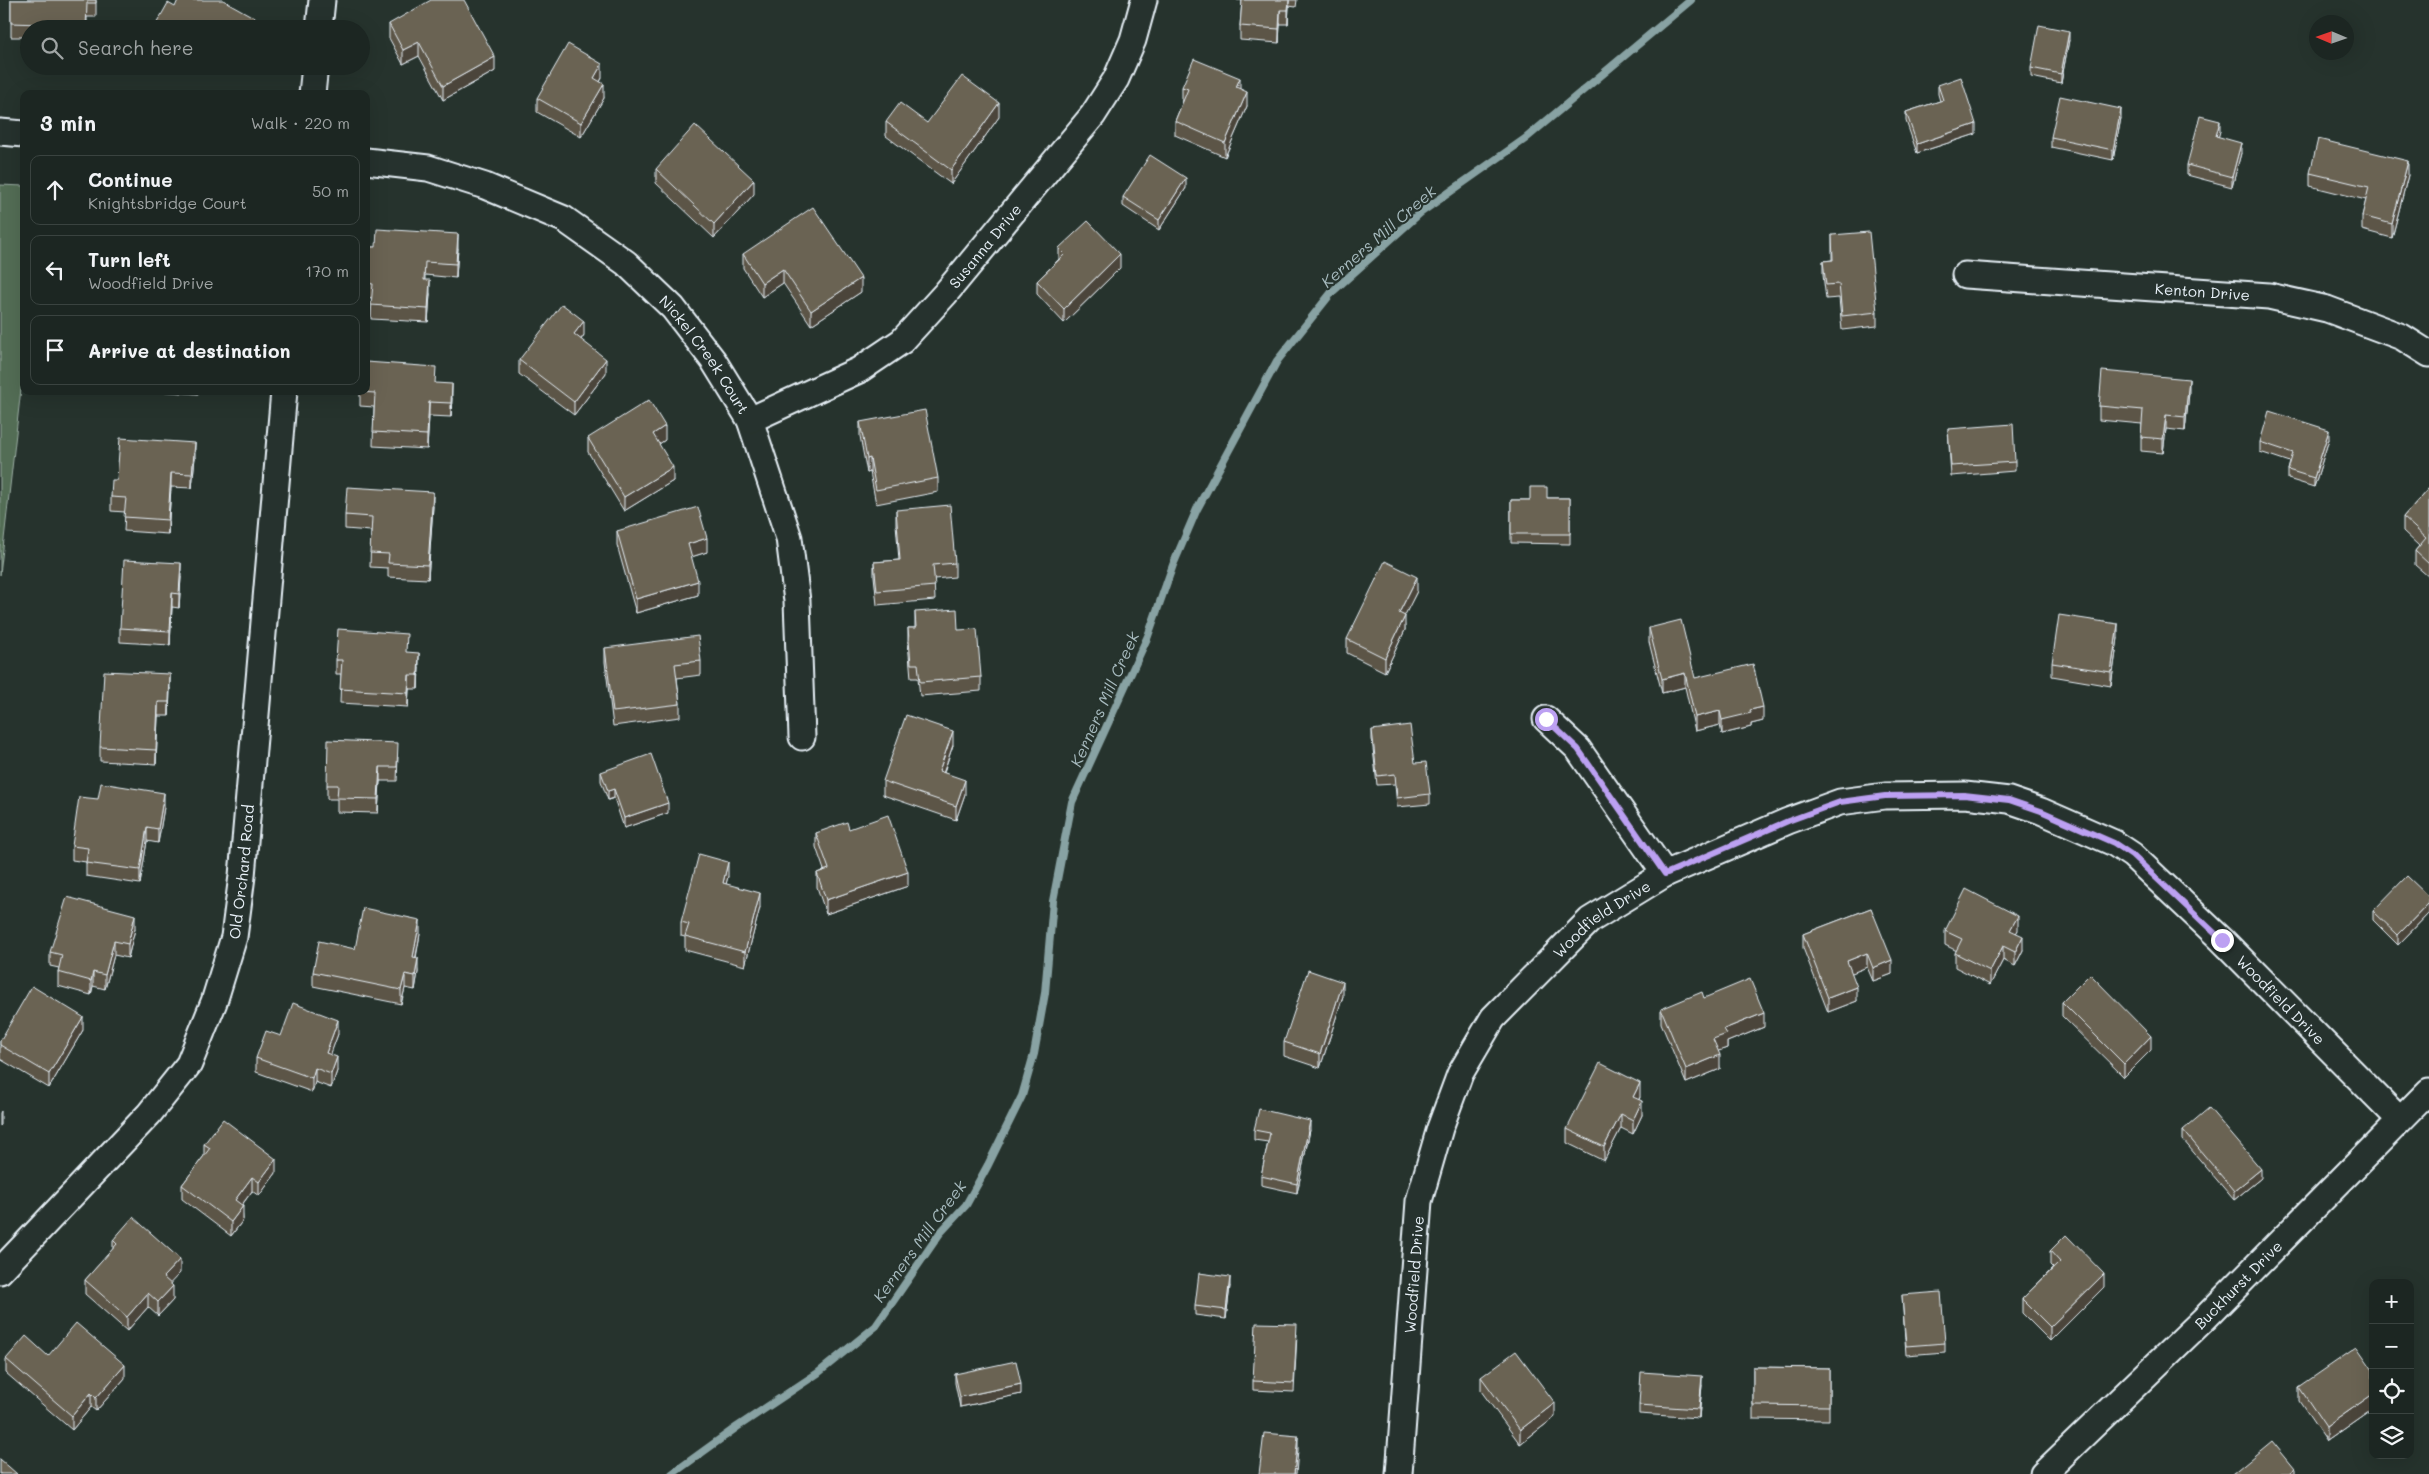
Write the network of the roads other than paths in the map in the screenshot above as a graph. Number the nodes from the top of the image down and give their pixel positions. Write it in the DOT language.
graph roads {
  1 [pos="322,0"];
  2 [pos="1144,0"];
  3 [pos="320,20"];
  4 [pos="314,75"];
  5 [pos="312,90"];
  6 [pos="0,132"];
  7 [pos="20,134"];
  8 [pos="370,161"];
  9 [pos="1965,275"];
  10 [pos="2429,354"];
  11 [pos="284,395"];
  12 [pos="750,420"];
  13 [pos="1546,719"];
  14 [pos="802,737"];
  15 [pos="1665,874"];
  16 [pos="2429,1091"];
  17 [pos="2400,1120"];
  18 [pos="0,1272"];
  19 [pos="1399,1474"];
  20 [pos="2043,1474"];
  1 -- 3 [label="street"];
  2 -- 12 [label="street, Susanna Drive"];
  4 -- 5 [label="street"];
  6 -- 7 [label="street"];
  8 -- 12 [label="street, Nickel Creek Court"];
  9 -- 10 [label="street, Kenton Drive"];
  11 -- 18 [label="street, Old Orchard Road"];
  12 -- 14 [label="street, Nickel Creek Court"];
  13 -- 15 [label="street"];
  15 -- 17 [label="street, Woodfield Drive"];
  15 -- 19 [label="street, Woodfield Drive"];
  16 -- 17 [label="street, Buckhurst Drive"];
  17 -- 20 [label="street, Buckhurst Drive"];
}
